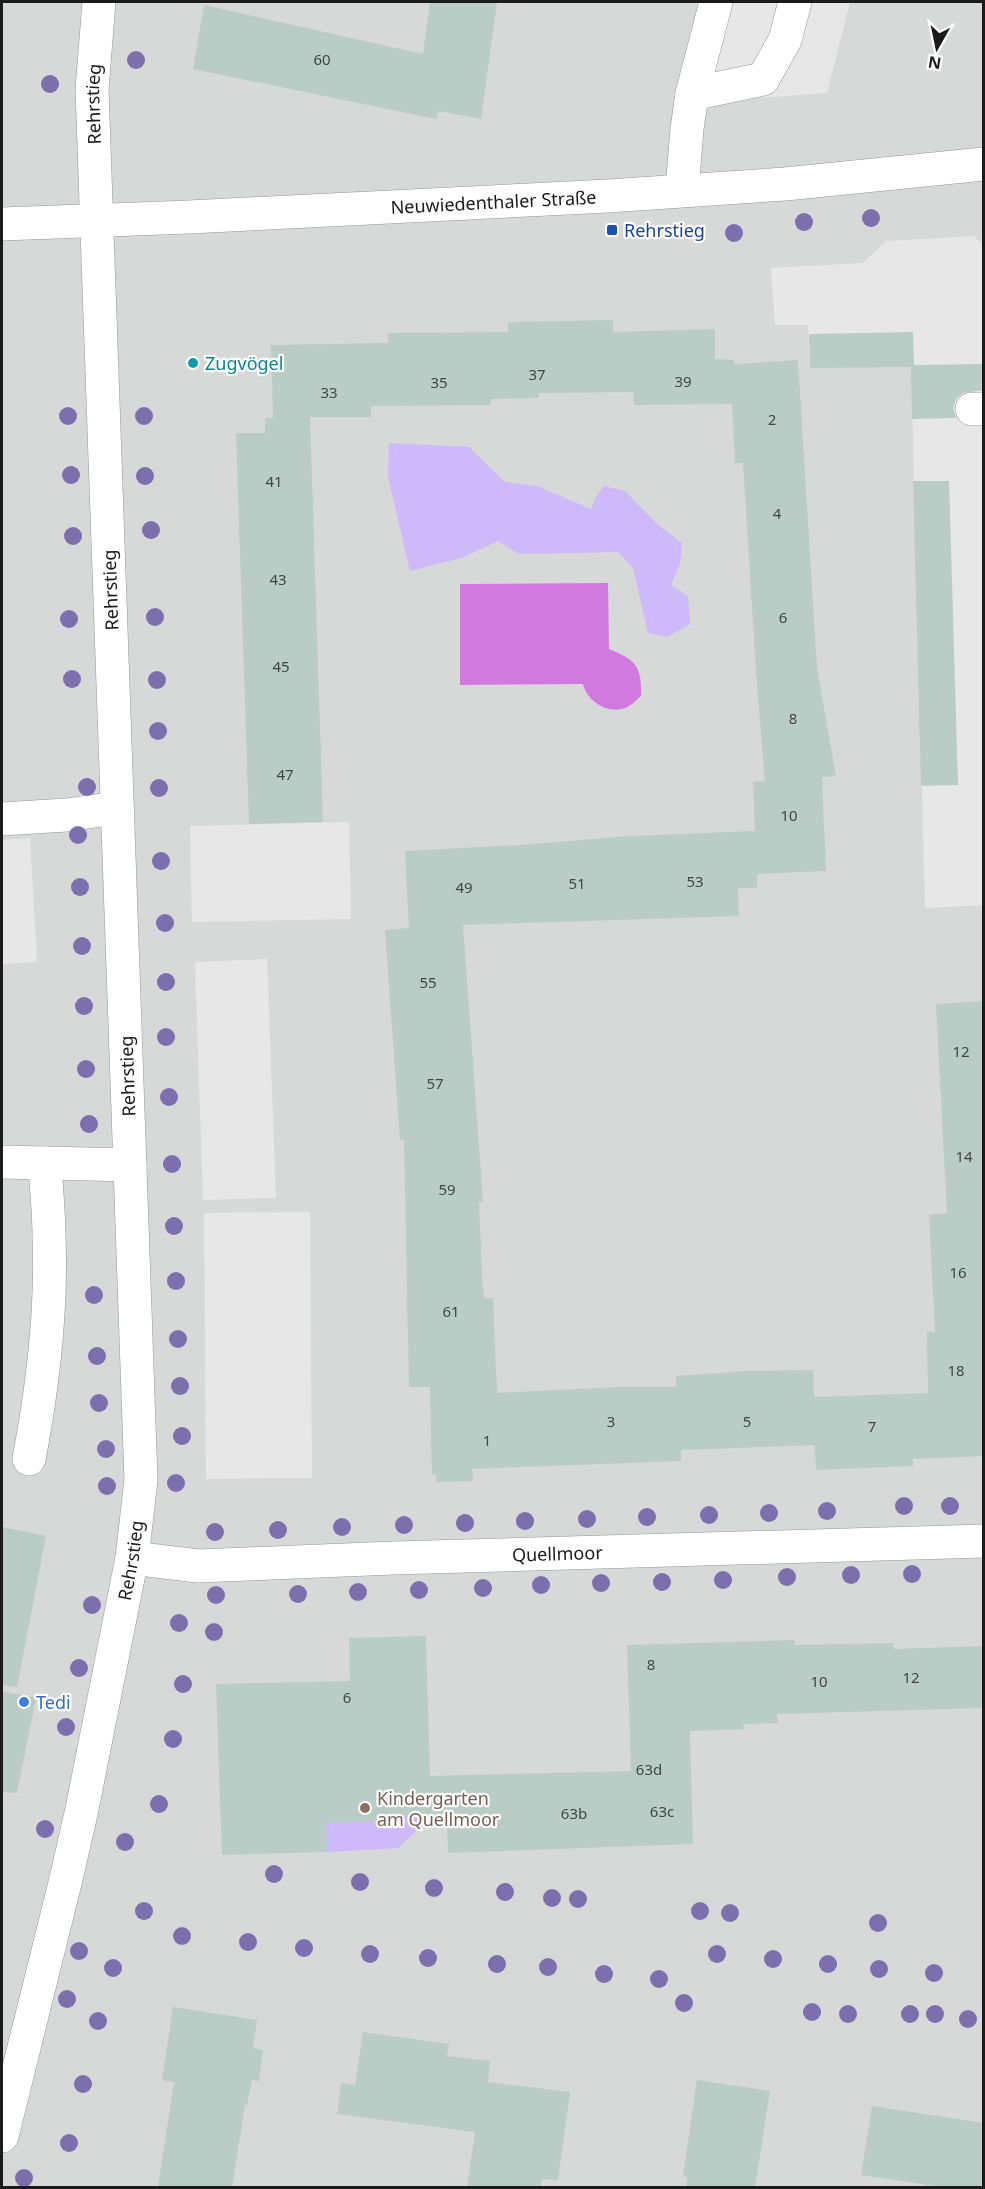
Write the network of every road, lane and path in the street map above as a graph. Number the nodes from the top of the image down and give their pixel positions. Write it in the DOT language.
graph roads {
  1 [pos="99,2"];
  2 [pos="716,2"];
  3 [pos="795,2"];
  4 [pos="692,94"];
  5 [pos="984,164"];
  6 [pos="682,190"];
  7 [pos="98,221"];
  8 [pos="2,224"];
  9 [pos="117,808"];
  10 [pos="2,819"];
  11 [pos="2,1162"];
  12 [pos="45,1163"];
  13 [pos="130,1165"];
  14 [pos="28,1459"];
  15 [pos="984,1541"];
  16 [pos="132,1558"];
  17 [pos="2,2136"];
  1 -- 7 [label="street, Rehrstieg"];
  2 -- 4 [label="street"];
  3 -- 4 [label="street"];
  4 -- 6 [label="street"];
  5 -- 6 [label="street, Neuwiedenthaler Straße"];
  6 -- 7 [label="street, Neuwiedenthaler Straße"];
  7 -- 8 [label="street, Neuwiedenthaler Straße"];
  7 -- 9 [label="street, Rehrstieg"];
  9 -- 10 [label="street"];
  9 -- 13 [label="street, Rehrstieg"];
  11 -- 12 [label="street"];
  12 -- 13 [label="street"];
  12 -- 14 [label="street"];
  13 -- 16 [label="street, Rehrstieg"];
  15 -- 16 [label="street, Quellmoor"];
  16 -- 17 [label="street, Rehrstieg"];
}
